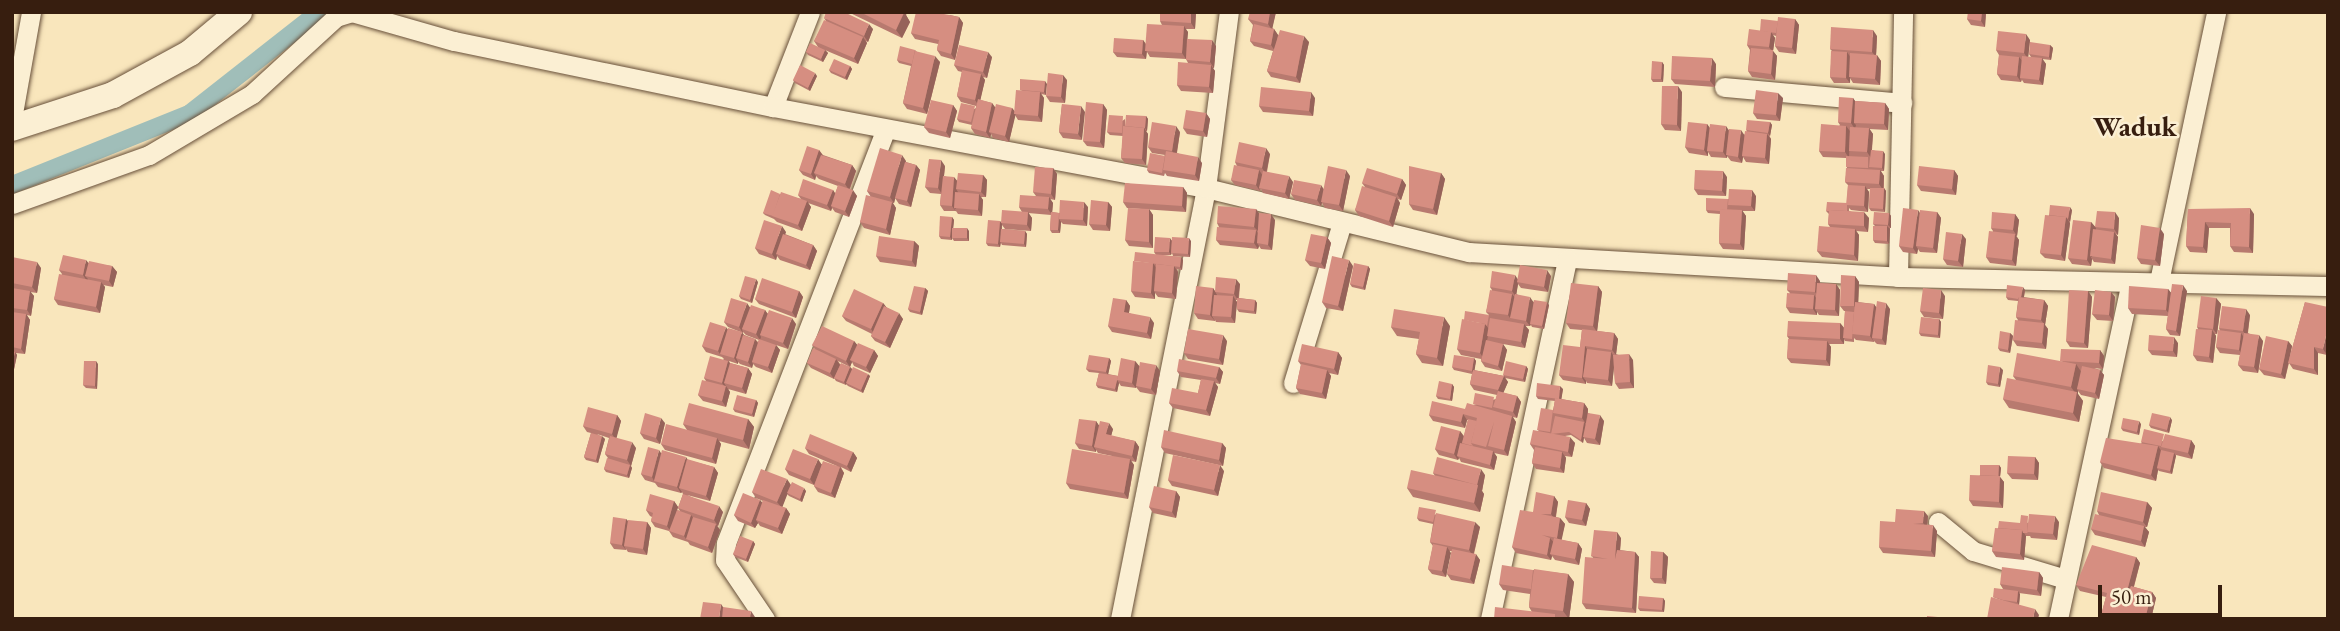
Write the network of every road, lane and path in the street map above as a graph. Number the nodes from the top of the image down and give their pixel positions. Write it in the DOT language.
graph roads {
  1 [pos="31,12"];
  2 [pos="239,12"];
  3 [pos="810,12"];
  4 [pos="1229,12"];
  5 [pos="1903,12"];
  6 [pos="2216,12"];
  7 [pos="1724,87"];
  8 [pos="1902,103"];
  9 [pos="772,107"];
  10 [pos="12,119"];
  11 [pos="12,128"];
  12 [pos="885,131"];
  13 [pos="1206,188"];
  14 [pos="12,204"];
  15 [pos="1342,223"];
  16 [pos="1567,259"];
  17 [pos="1898,277"];
  18 [pos="2130,285"];
  19 [pos="2158,286"];
  20 [pos="2328,286"];
  21 [pos="1293,383"];
  22 [pos="1938,522"];
  23 [pos="2066,579"];
  24 [pos="765,619"];
  25 [pos="1120,619"];
  26 [pos="1490,619"];
  27 [pos="2058,619"];
  1 -- 10 [label="street"];
  2 -- 11 [label="street"];
  3 -- 9 [label="street"];
  4 -- 13 [label="street"];
  5 -- 8 [label="street"];
  6 -- 19 [label="street"];
  7 -- 8 [label="street"];
  8 -- 17 [label="street"];
  9 -- 12 [label="street"];
  9 -- 14 [label="street"];
  12 -- 13 [label="street"];
  12 -- 24 [label="street"];
  13 -- 15 [label="street"];
  13 -- 25 [label="street"];
  15 -- 16 [label="street"];
  15 -- 21 [label="street"];
  16 -- 17 [label="street"];
  16 -- 26 [label="street"];
  17 -- 18 [label="street"];
  18 -- 19 [label="street"];
  18 -- 23 [label="street"];
  19 -- 20 [label="street"];
  22 -- 23 [label="street"];
  23 -- 27 [label="street"];
}
